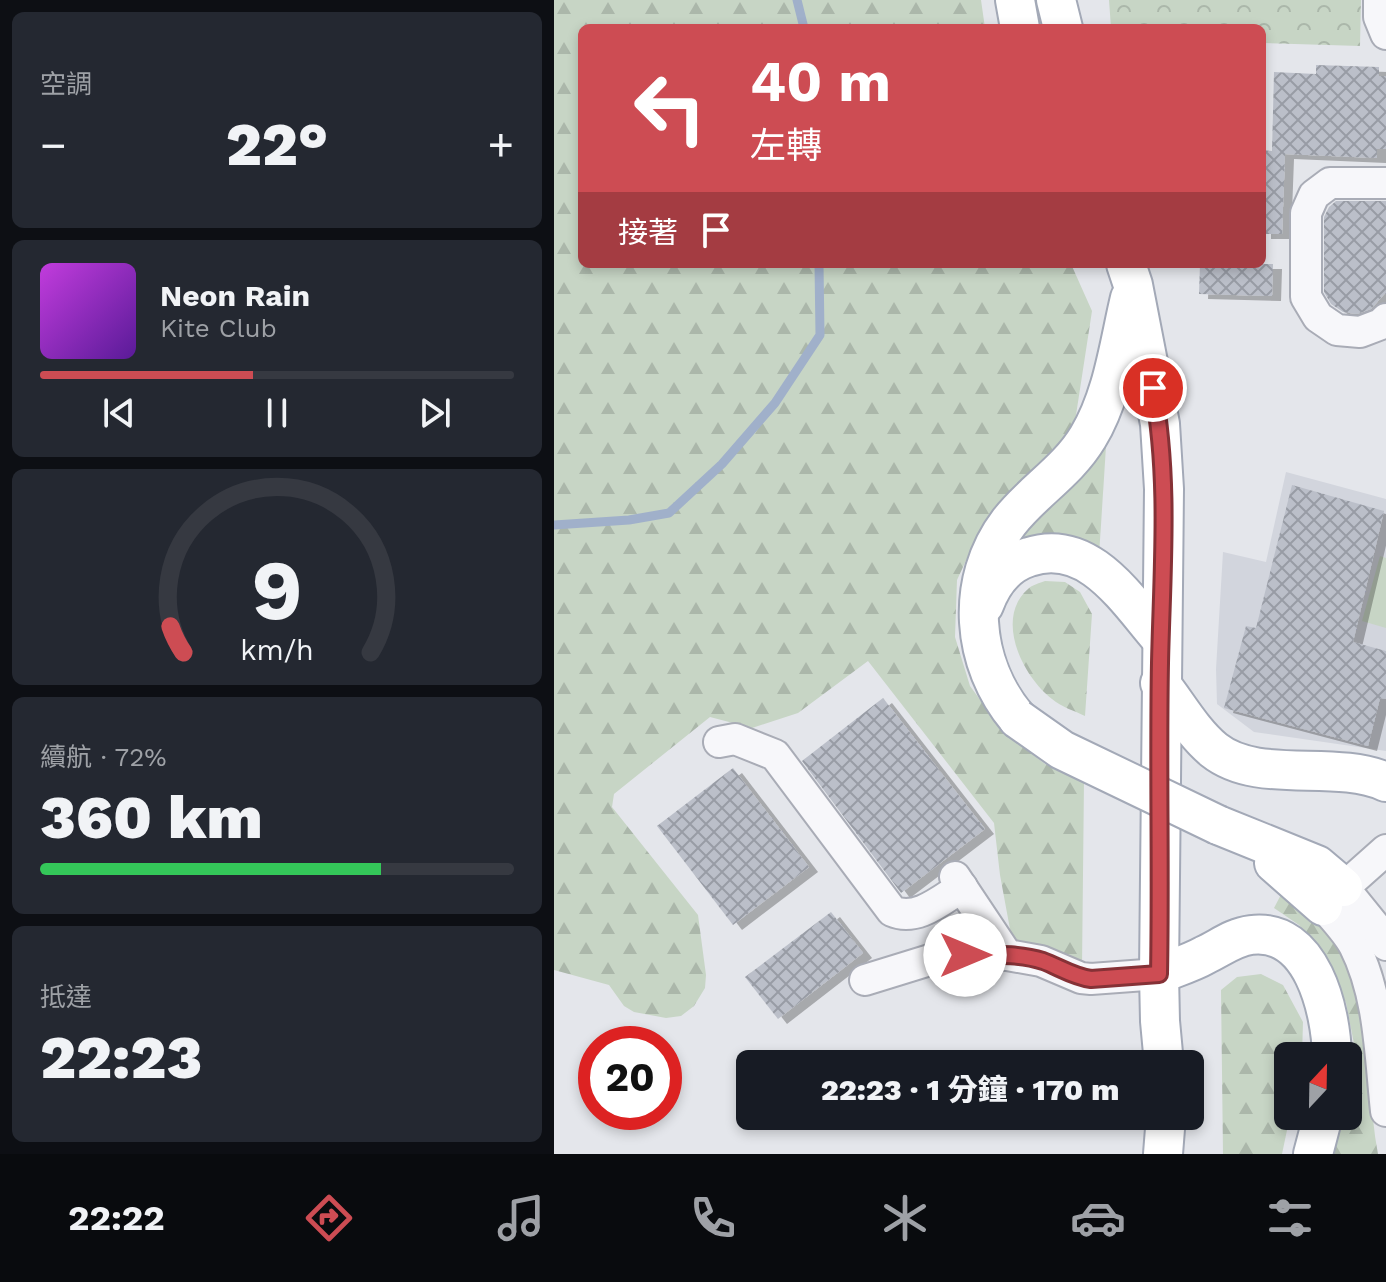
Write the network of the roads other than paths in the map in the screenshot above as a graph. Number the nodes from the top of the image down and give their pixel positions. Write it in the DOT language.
graph roads {
  1 [pos="1015,0"];
  2 [pos="1056,0"];
  3 [pos="1379,0"];
  4 [pos="1019,24"];
  5 [pos="1062,24"];
  6 [pos="1386,34"];
  7 [pos="1386,183"];
  8 [pos="1129,275"];
  9 [pos="1386,319"];
  10 [pos="979,623"];
  11 [pos="1161,639"];
  12 [pos="1160,683"];
  13 [pos="719,742"];
  14 [pos="1386,782"];
  15 [pos="1386,850"];
  16 [pos="1333,896"];
  17 [pos="1376,935"];
  18 [pos="1007,955"];
  19 [pos="1159,974"];
  20 [pos="865,980"];
  21 [pos="1331,1042"];
  22 [pos="1163,1050"];
  23 [pos="1386,1111"];
  24 [pos="1165,1130"];
  25 [pos="1319,1130"];
  26 [pos="1163,1154"];
  27 [pos="1313,1154"];
  1 -- 4 [label="main road"];
  2 -- 5 [label="main road"];
  3 -- 6 [label="street"];
  7 -- 9 [label="street"];
  8 -- 10 [label="main road"];
  8 -- 11 [label="main road"];
  10 -- 11 [label="main road"];
  10 -- 16 [label="main road, bridge"];
  11 -- 12 [label="main road"];
  12 -- 14 [label="main road"];
  12 -- 19 [label="main road"];
  13 -- 18 [label="street"];
  15 -- 16 [label="street"];
  16 -- 17 [label="street"];
  17 -- 23 [label="street"];
  18 -- 19 [label="street"];
  18 -- 20 [label="street"];
  19 -- 21 [label="main road"];
  19 -- 22 [label="main road"];
  24 -- 26 [label="main road"];
  25 -- 27 [label="main road"];
}
